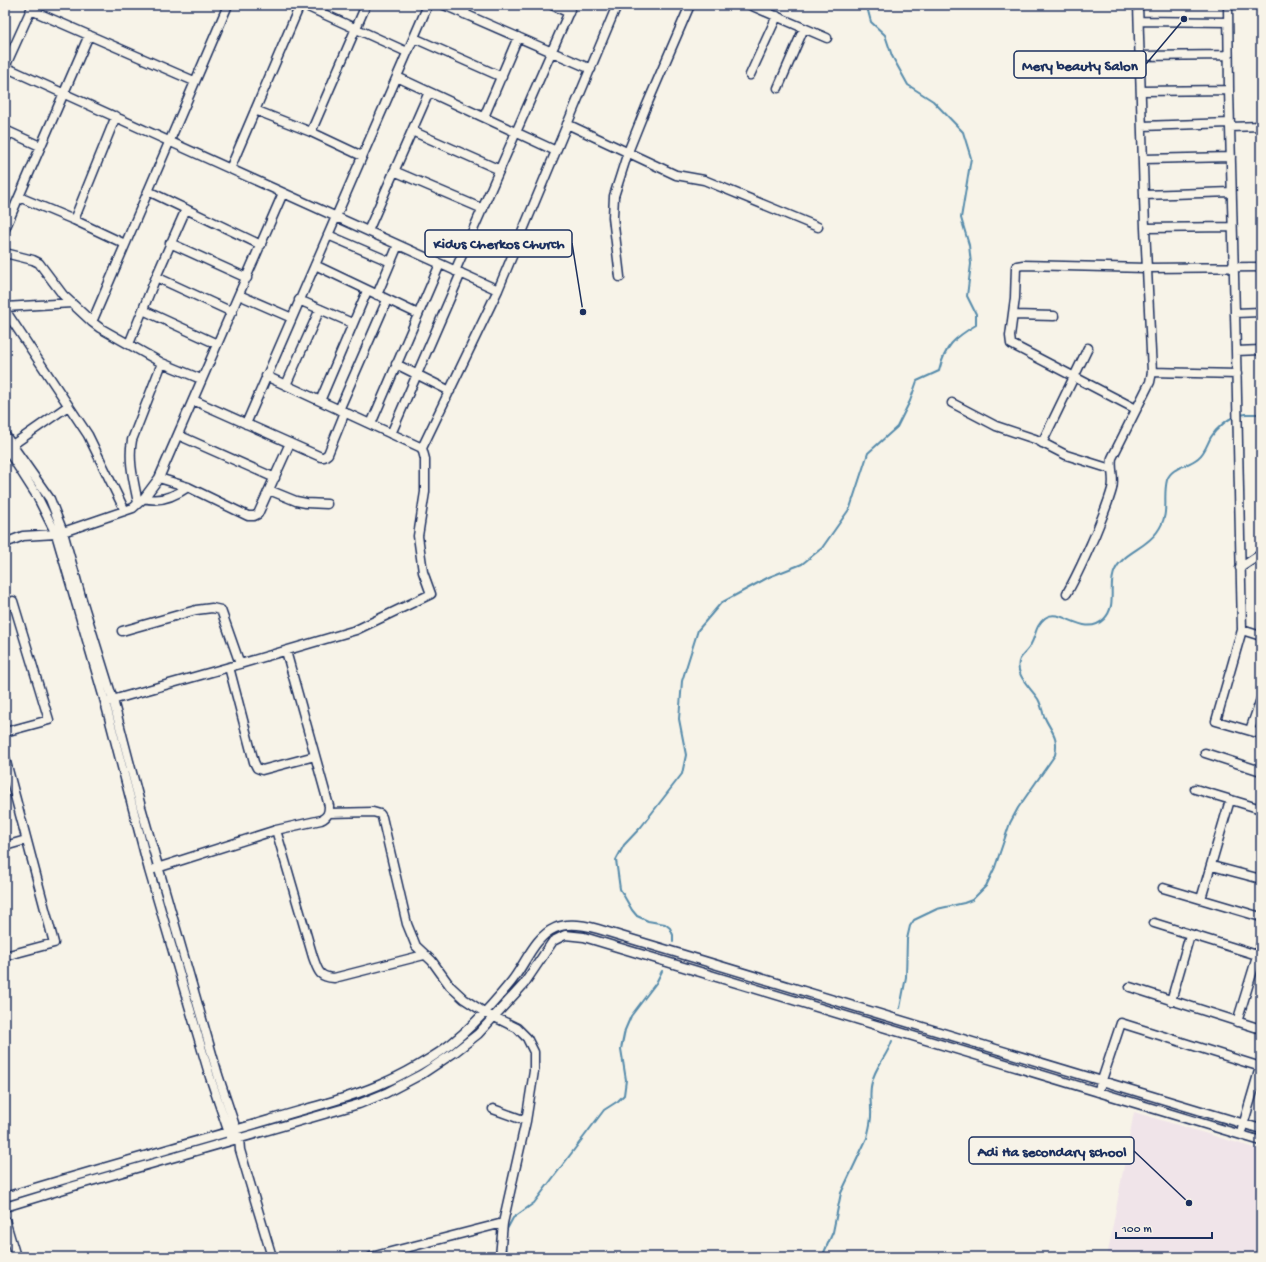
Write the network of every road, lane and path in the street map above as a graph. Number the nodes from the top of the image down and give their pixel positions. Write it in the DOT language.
graph roads {
  1 [pos="228,5"];
  2 [pos="300,5"];
  3 [pos="304,5"];
  4 [pos="366,5"];
  5 [pos="428,5"];
  6 [pos="444,5"];
  7 [pos="468,5"];
  8 [pos="552,5"];
  9 [pos="617,5"];
  10 [pos="690,5"];
  11 [pos="750,5"];
  12 [pos="1138,5"];
  13 [pos="1228,5"];
  14 [pos="32,8"];
  15 [pos="571,9"];
  16 [pos="464,14"];
  17 [pos="777,16"];
  18 [pos="1138,21"];
  19 [pos="1228,22"];
  20 [pos="356,28"];
  21 [pos="804,28"];
  22 [pos="89,35"];
  23 [pos="518,37"];
  24 [pos="414,38"];
  25 [pos="827,38"];
  26 [pos="408,52"];
  27 [pos="552,52"];
  28 [pos="1228,55"];
  29 [pos="1140,56"];
  30 [pos="5,67"];
  31 [pos="591,69"];
  32 [pos="750,75"];
  33 [pos="397,77"];
  34 [pos="502,77"];
  35 [pos="194,81"];
  36 [pos="778,88"];
  37 [pos="1229,90"];
  38 [pos="1141,91"];
  39 [pos="429,92"];
  40 [pos="64,94"];
  41 [pos="255,110"];
  42 [pos="116,116"];
  43 [pos="484,117"];
  44 [pos="568,124"];
  45 [pos="1230,125"];
  46 [pos="1142,126"];
  47 [pos="1261,126"];
  48 [pos="7,131"];
  49 [pos="412,131"];
  50 [pos="311,132"];
  51 [pos="517,132"];
  52 [pos="5,141"];
  53 [pos="168,142"];
  54 [pos="40,146"];
  55 [pos="556,151"];
  56 [pos="628,152"];
  57 [pos="362,156"];
  58 [pos="1231,157"];
  59 [pos="1144,160"];
  60 [pos="230,169"];
  61 [pos="500,170"];
  62 [pos="394,171"];
  63 [pos="148,191"];
  64 [pos="1231,192"];
  65 [pos="283,193"];
  66 [pos="1144,195"];
  67 [pos="19,197"];
  68 [pos="186,209"];
  69 [pos="483,209"];
  70 [pos="336,217"];
  71 [pos="74,220"];
  72 [pos="1232,226"];
  73 [pos="818,227"];
  74 [pos="1145,228"];
  75 [pos="5,229"];
  76 [pos="368,231"];
  77 [pos="328,235"];
  78 [pos="170,243"];
  79 [pos="125,244"];
  80 [pos="260,245"];
  81 [pos="398,245"];
  82 [pos="5,253"];
  83 [pos="391,262"];
  84 [pos="440,264"];
  85 [pos="315,265"];
  86 [pos="1233,267"];
  87 [pos="1261,267"];
  88 [pos="1147,268"];
  89 [pos="458,272"];
  90 [pos="156,277"];
  91 [pos="620,277"];
  92 [pos="247,278"];
  93 [pos="498,290"];
  94 [pos="367,291"];
  95 [pos="239,295"];
  96 [pos="377,295"];
  97 [pos="299,300"];
  98 [pos="387,300"];
  99 [pos="72,303"];
  100 [pos="5,307"];
  101 [pos="320,309"];
  102 [pos="5,310"];
  103 [pos="143,310"];
  104 [pos="232,312"];
  105 [pos="1235,312"];
  106 [pos="1261,312"];
  107 [pos="418,314"];
  108 [pos="1013,315"];
  109 [pos="1054,316"];
  110 [pos="292,318"];
  111 [pos="92,322"];
  112 [pos="352,323"];
  113 [pos="129,344"];
  114 [pos="217,344"];
  115 [pos="1088,348"];
  116 [pos="1261,350"];
  117 [pos="1236,351"];
  118 [pos="162,363"];
  119 [pos="396,364"];
  120 [pos="1152,372"];
  121 [pos="1237,374"];
  122 [pos="417,375"];
  123 [pos="266,376"];
  124 [pos="1074,377"];
  125 [pos="201,379"];
  126 [pos="286,385"];
  127 [pos="450,391"];
  128 [pos="193,400"];
  129 [pos="320,401"];
  130 [pos="952,403"];
  131 [pos="68,406"];
  132 [pos="1136,409"];
  133 [pos="342,411"];
  134 [pos="246,424"];
  135 [pos="371,424"];
  136 [pos="391,434"];
  137 [pos="5,435"];
  138 [pos="178,435"];
  139 [pos="290,443"];
  140 [pos="1042,443"];
  141 [pos="7,447"];
  142 [pos="422,448"];
  143 [pos="1111,469"];
  144 [pos="159,478"];
  145 [pos="275,478"];
  146 [pos="188,487"];
  147 [pos="269,490"];
  148 [pos="141,500"];
  149 [pos="327,504"];
  150 [pos="124,512"];
  151 [pos="60,533"];
  152 [pos="5,542"];
  153 [pos="1261,554"];
  154 [pos="1240,568"];
  155 [pos="1067,593"];
  156 [pos="13,601"];
  157 [pos="1242,630"];
  158 [pos="122,631"];
  159 [pos="1261,636"];
  160 [pos="92,645"];
  161 [pos="286,651"];
  162 [pos="240,664"];
  163 [pos="229,667"];
  164 [pos="1261,698"];
  165 [pos="113,700"];
  166 [pos="105,702"];
  167 [pos="1250,730"];
  168 [pos="5,732"];
  169 [pos="1261,734"];
  170 [pos="1205,753"];
  171 [pos="315,756"];
  172 [pos="5,758"];
  173 [pos="1261,771"];
  174 [pos="1195,789"];
  175 [pos="1230,800"];
  176 [pos="138,809"];
  177 [pos="1261,809"];
  178 [pos="329,813"];
  179 [pos="276,830"];
  180 [pos="26,840"];
  181 [pos="5,846"];
  182 [pos="1212,866"];
  183 [pos="159,867"];
  184 [pos="149,870"];
  185 [pos="1261,879"];
  186 [pos="1163,888"];
  187 [pos="1202,899"];
  188 [pos="1261,917"];
  189 [pos="1154,923"];
  190 [pos="1190,935"];
  191 [pos="1261,944"];
  192 [pos="1257,955"];
  193 [pos="5,956"];
  194 [pos="424,956"];
  195 [pos="183,969"];
  196 [pos="1130,987"];
  197 [pos="831,1000"];
  198 [pos="1171,1001"];
  199 [pos="829,1010"];
  200 [pos="484,1012"];
  201 [pos="494,1017"];
  202 [pos="1237,1022"];
  203 [pos="1261,1030"];
  204 [pos="206,1032"];
  205 [pos="198,1034"];
  206 [pos="974,1042"];
  207 [pos="972,1053"];
  208 [pos="1261,1066"];
  209 [pos="214,1076"];
  210 [pos="1103,1081"];
  211 [pos="1098,1092"];
  212 [pos="493,1109"];
  213 [pos="526,1121"];
  214 [pos="1243,1123"];
  215 [pos="1261,1129"];
  216 [pos="232,1131"];
  217 [pos="1240,1134"];
  218 [pos="235,1139"];
  219 [pos="1261,1141"];
  220 [pos="5,1197"];
  221 [pos="5,1207"];
  222 [pos="5,1220"];
  223 [pos="503,1223"];
  224 [pos="16,1257"];
  225 [pos="272,1257"];
  226 [pos="371,1257"];
  227 [pos="500,1257"];
  1 -- 35 [label="street"];
  2 -- 41 [label="street"];
  3 -- 20 [label="street"];
  4 -- 20 [label="street"];
  5 -- 24 [label="street"];
  6 -- 16 [label="street"];
  7 -- 16 [label="street"];
  8 -- 15 [label="street"];
  9 -- 31 [label="street"];
  10 -- 56 [label="street"];
  11 -- 17 [label="street"];
  12 -- 18 [label="street"];
  13 -- 19 [label="street"];
  14 -- 22 [label="street"];
  14 -- 30 [label="street"];
  15 -- 27 [label="street"];
  16 -- 23 [label="street"];
  17 -- 21 [label="street"];
  17 -- 32 [label="street"];
  18 -- 19 [label="street"];
  18 -- 29 [label="street"];
  19 -- 28 [label="street"];
  20 -- 26 [label="street"];
  20 -- 50 [label="street"];
  21 -- 25 [label="street"];
  21 -- 36 [label="street"];
  22 -- 35 [label="street"];
  22 -- 40 [label="street"];
  23 -- 27 [label="street"];
  23 -- 34 [label="street"];
  24 -- 26 [label="street"];
  24 -- 34 [label="street"];
  26 -- 33 [label="street"];
  27 -- 31 [label="street"];
  27 -- 51 [label="street"];
  28 -- 29 [label="street"];
  28 -- 37 [label="street"];
  29 -- 38 [label="street"];
  30 -- 40 [label="street"];
  31 -- 44 [label="street"];
  33 -- 39 [label="street"];
  33 -- 57 [label="street"];
  34 -- 43 [label="street"];
  35 -- 53 [label="street"];
  37 -- 38 [label="street"];
  37 -- 45 [label="street"];
  38 -- 46 [label="street"];
  39 -- 43 [label="street"];
  39 -- 49 [label="street"];
  40 -- 42 [label="street"];
  40 -- 54 [label="street"];
  41 -- 50 [label="street"];
  41 -- 60 [label="street"];
  42 -- 53 [label="street"];
  42 -- 71 [label="street"];
  43 -- 51 [label="street"];
  44 -- 55 [label="street"];
  44 -- 56 [label="street"];
  45 -- 46 [label="street"];
  45 -- 47 [label="street"];
  45 -- 58 [label="street"];
  46 -- 59 [label="street"];
  48 -- 52 [label="street"];
  48 -- 54 [label="street"];
  49 -- 61 [label="street"];
  49 -- 62 [label="street"];
  50 -- 57 [label="street"];
  51 -- 55 [label="street"];
  51 -- 61 [label="street"];
  53 -- 60 [label="street"];
  53 -- 63 [label="street"];
  54 -- 67 [label="street"];
  55 -- 93 [label="street"];
  56 -- 73 [label="street"];
  56 -- 91 [label="street"];
  57 -- 70 [label="street"];
  58 -- 59 [label="street"];
  58 -- 64 [label="street"];
  59 -- 66 [label="street"];
  60 -- 65 [label="street"];
  61 -- 69 [label="street"];
  62 -- 69 [label="street"];
  62 -- 76 [label="street"];
  63 -- 68 [label="street"];
  63 -- 79 [label="street"];
  64 -- 66 [label="street"];
  64 -- 72 [label="street"];
  65 -- 70 [label="street"];
  65 -- 80 [label="street"];
  66 -- 74 [label="street"];
  67 -- 71 [label="street"];
  67 -- 75 [label="street"];
  68 -- 78 [label="street"];
  68 -- 80 [label="street"];
  69 -- 89 [label="street"];
  70 -- 76 [label="street"];
  70 -- 77 [label="street"];
  71 -- 79 [label="street"];
  72 -- 74 [label="street"];
  72 -- 86 [label="street"];
  74 -- 88 [label="street"];
  76 -- 81 [label="street"];
  77 -- 83 [label="street"];
  77 -- 85 [label="street"];
  78 -- 90 [label="street"];
  78 -- 92 [label="street"];
  79 -- 111 [label="street"];
  80 -- 92 [label="street"];
  81 -- 83 [label="street"];
  81 -- 84 [label="street"];
  82 -- 99 [label="street"];
  83 -- 96 [label="street"];
  84 -- 89 [label="street"];
  84 -- 107 [label="street"];
  85 -- 94 [label="street"];
  85 -- 97 [label="street"];
  86 -- 87 [label="street"];
  86 -- 88 [label="street"];
  86 -- 105 [label="street"];
  88 -- 108 [label="street"];
  88 -- 120 [label="street"];
  89 -- 93 [label="street"];
  89 -- 122 [label="street"];
  90 -- 103 [label="street"];
  90 -- 104 [label="street"];
  92 -- 95 [label="street"];
  93 -- 127 [label="street"];
  94 -- 96 [label="street"];
  94 -- 112 [label="street"];
  95 -- 104 [label="street"];
  95 -- 110 [label="street"];
  96 -- 98 [label="street"];
  97 -- 101 [label="street"];
  97 -- 110 [label="street"];
  98 -- 107 [label="street"];
  98 -- 133 [label="street"];
  99 -- 100 [label="street"];
  99 -- 111 [label="street"];
  101 -- 112 [label="street"];
  101 -- 126 [label="street"];
  102 -- 131 [label="street"];
  103 -- 113 [label="street"];
  103 -- 114 [label="street"];
  104 -- 114 [label="street"];
  105 -- 106 [label="street"];
  105 -- 117 [label="street"];
  107 -- 119 [label="street"];
  108 -- 109 [label="street"];
  108 -- 124 [label="street"];
  110 -- 123 [label="street"];
  111 -- 113 [label="street"];
  112 -- 129 [label="street"];
  113 -- 118 [label="street"];
  114 -- 125 [label="street"];
  115 -- 124 [label="street"];
  116 -- 117 [label="street"];
  117 -- 121 [label="street"];
  118 -- 125 [label="street"];
  118 -- 148 [label="street"];
  119 -- 122 [label="street"];
  119 -- 135 [label="street"];
  120 -- 121 [label="street"];
  120 -- 132 [label="street"];
  121 -- 154 [label="street"];
  122 -- 127 [label="street"];
  122 -- 136 [label="street"];
  123 -- 126 [label="street"];
  123 -- 134 [label="street"];
  124 -- 132 [label="street"];
  124 -- 140 [label="street"];
  125 -- 128 [label="street"];
  126 -- 129 [label="street"];
  127 -- 142 [label="street"];
  128 -- 134 [label="street"];
  128 -- 138 [label="street"];
  129 -- 133 [label="street"];
  130 -- 140 [label="street"];
  131 -- 141 [label="street"];
  131 -- 150 [label="street"];
  132 -- 143 [label="street"];
  133 -- 135 [label="street"];
  133 -- 139 [label="street"];
  134 -- 139 [label="street"];
  135 -- 136 [label="street"];
  136 -- 142 [label="street"];
  137 -- 141 [label="street"];
  138 -- 144 [label="street"];
  138 -- 145 [label="street"];
  139 -- 145 [label="street"];
  140 -- 143 [label="street"];
  141 -- 151 [label="street"];
  142 -- 161 [label="street"];
  143 -- 155 [label="street"];
  144 -- 146 [label="street"];
  144 -- 148 [label="street"];
  145 -- 147 [label="street"];
  146 -- 147 [label="street"];
  146 -- 148 [label="street"];
  147 -- 149 [label="street"];
  148 -- 150 [label="street"];
  150 -- 151 [label="street"];
  151 -- 152 [label="street"];
  151 -- 160 [label="street"];
  153 -- 154 [label="street"];
  154 -- 157 [label="street"];
  156 -- 168 [label="street"];
  157 -- 159 [label="street"];
  157 -- 167 [label="street"];
  158 -- 162 [label="street"];
  160 -- 165 [label="street"];
  160 -- 166 [label="street"];
  161 -- 162 [label="street"];
  161 -- 171 [label="street"];
  162 -- 163 [label="street"];
  163 -- 165 [label="street"];
  163 -- 171 [label="street"];
  164 -- 167 [label="street"];
  165 -- 166 [label="street"];
  165 -- 176 [label="street"];
  166 -- 176 [label="street"];
  167 -- 169 [label="street"];
  170 -- 173 [label="street"];
  171 -- 178 [label="street"];
  172 -- 180 [label="street"];
  174 -- 175 [label="street"];
  175 -- 177 [label="street"];
  175 -- 182 [label="street"];
  176 -- 183 [label="street"];
  176 -- 184 [label="street"];
  178 -- 179 [label="street"];
  178 -- 194 [label="street"];
  179 -- 183 [label="street"];
  179 -- 194 [label="street"];
  180 -- 181 [label="street"];
  180 -- 193 [label="street"];
  182 -- 185 [label="street"];
  182 -- 187 [label="street"];
  183 -- 184 [label="street"];
  183 -- 195 [label="street"];
  184 -- 195 [label="street"];
  186 -- 187 [label="street"];
  187 -- 188 [label="street"];
  189 -- 190 [label="street"];
  190 -- 192 [label="street"];
  190 -- 198 [label="street"];
  191 -- 192 [label="street"];
  192 -- 202 [label="street"];
  194 -- 200 [label="street"];
  195 -- 204 [label="street"];
  195 -- 205 [label="street"];
  196 -- 198 [label="street"];
  197 -- 199 [label="street"];
  197 -- 200 [label="street"];
  197 -- 206 [label="street"];
  198 -- 202 [label="street"];
  199 -- 201 [label="street"];
  199 -- 207 [label="street"];
  200 -- 201 [label="street"];
  200 -- 216 [label="street"];
  201 -- 213 [label="street"];
  201 -- 218 [label="street"];
  202 -- 203 [label="street"];
  204 -- 205 [label="street"];
  204 -- 209 [label="street"];
  205 -- 209 [label="street"];
  206 -- 207 [label="street"];
  206 -- 210 [label="street"];
  207 -- 211 [label="street"];
  208 -- 210 [label="street"];
  208 -- 214 [label="street"];
  209 -- 216 [label="street"];
  210 -- 211 [label="street"];
  210 -- 214 [label="street"];
  211 -- 217 [label="street"];
  212 -- 213 [label="street"];
  213 -- 223 [label="street"];
  214 -- 215 [label="street"];
  214 -- 217 [label="street"];
  216 -- 218 [label="street"];
  216 -- 220 [label="street"];
  217 -- 219 [label="street"];
  218 -- 221 [label="street"];
  218 -- 225 [label="street"];
  222 -- 224 [label="street"];
  223 -- 226 [label="street"];
  223 -- 227 [label="street"];
}
